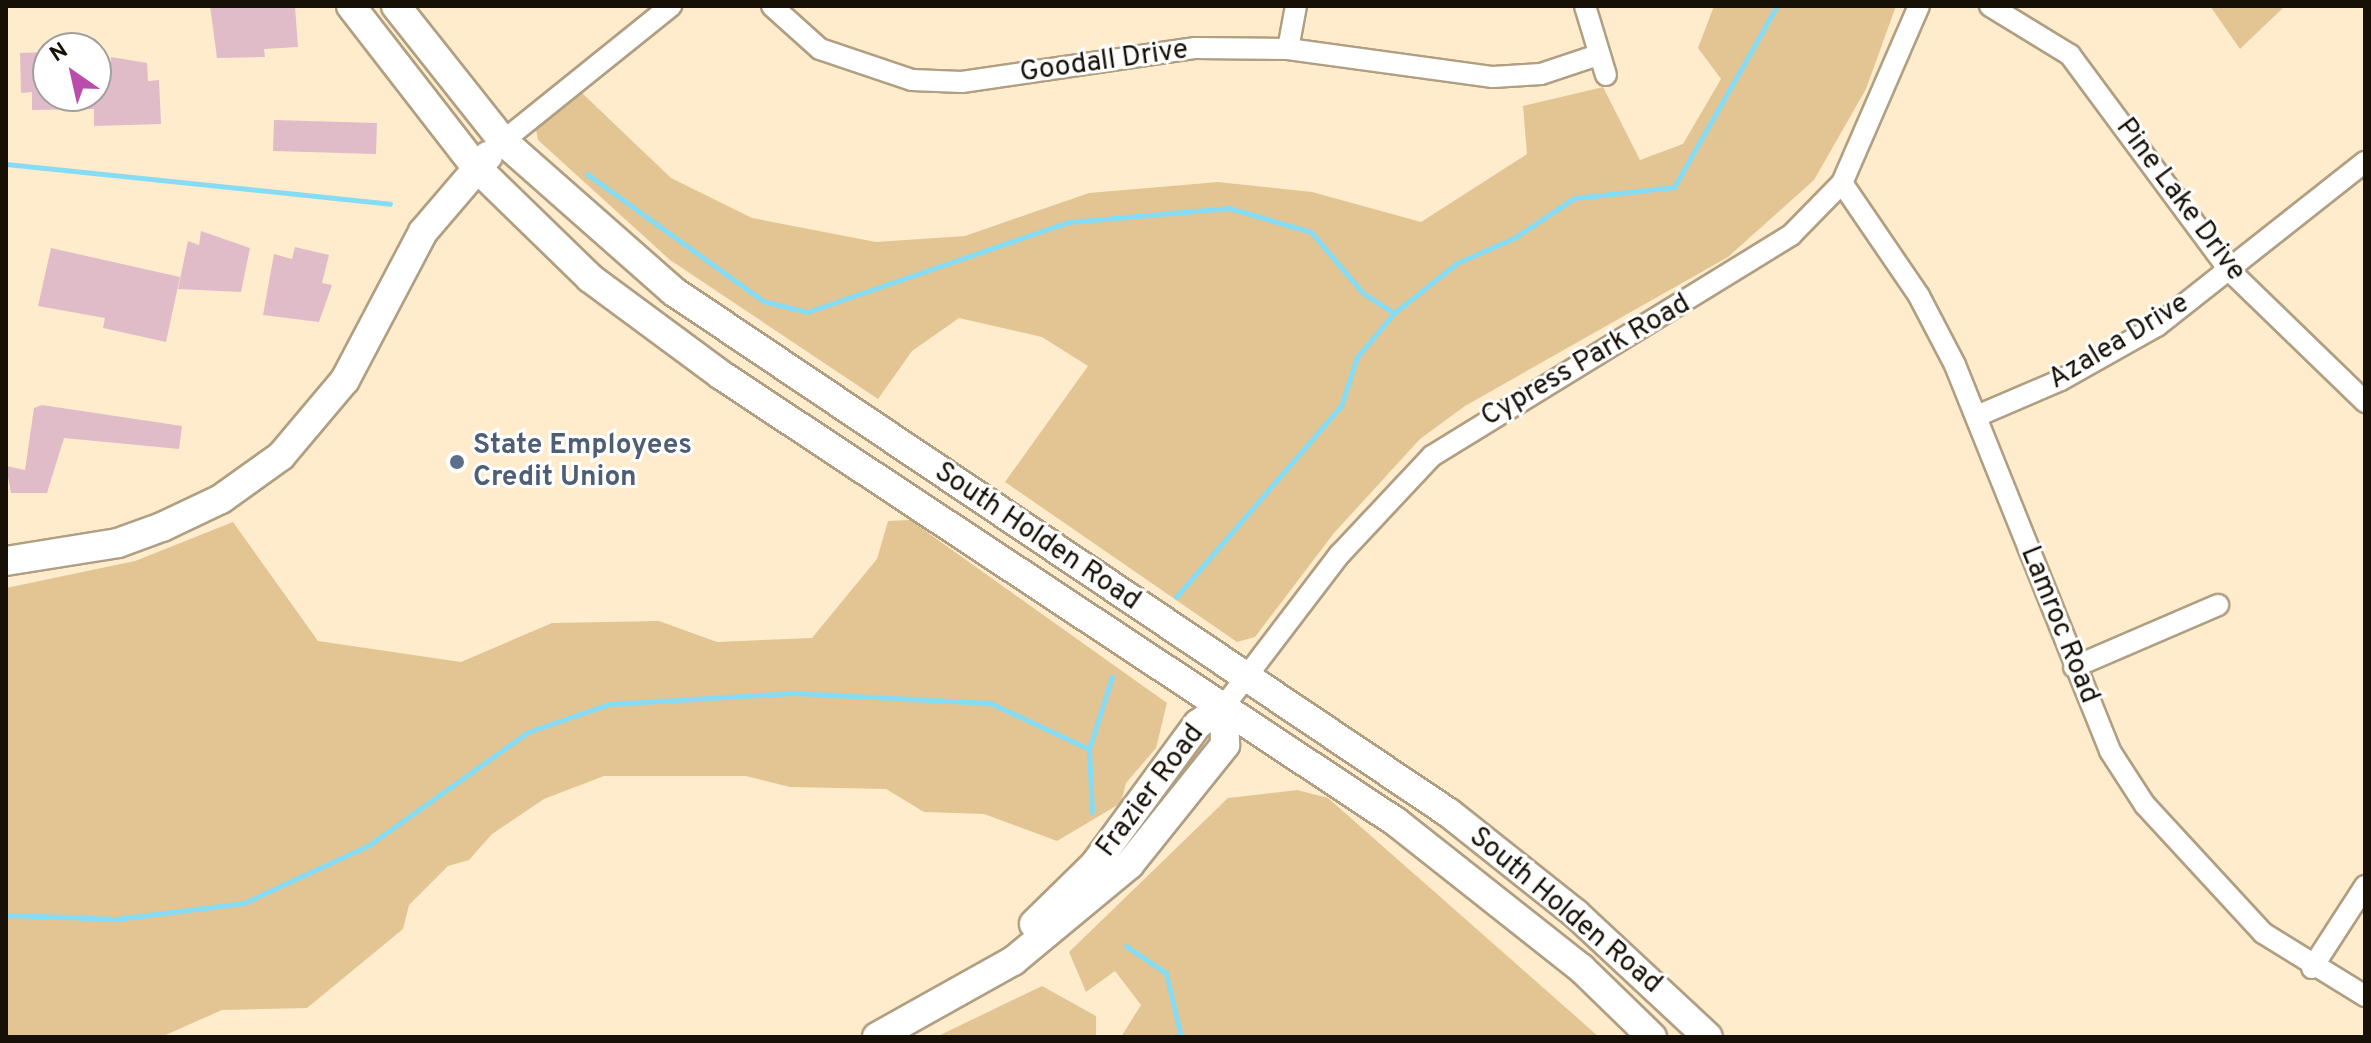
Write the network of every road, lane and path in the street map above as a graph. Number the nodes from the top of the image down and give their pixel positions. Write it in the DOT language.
graph roads {
  1 [pos="351,6"];
  2 [pos="396,6"];
  3 [pos="671,6"];
  4 [pos="772,6"];
  5 [pos="1296,6"];
  6 [pos="1585,6"];
  7 [pos="1919,6"];
  8 [pos="1990,6"];
  9 [pos="1288,49"];
  10 [pos="503,141"];
  11 [pos="2365,162"];
  12 [pos="476,167"];
  13 [pos="1842,183"];
  14 [pos="2229,270"];
  15 [pos="2365,402"];
  16 [pos="1977,416"];
  17 [pos="6,561"];
  18 [pos="2218,605"];
  19 [pos="2074,667"];
  20 [pos="1245,677"];
  21 [pos="1224,706"];
  22 [pos="2365,886"];
  23 [pos="2312,968"];
  24 [pos="2365,996"];
  25 [pos="877,1037"];
  26 [pos="1652,1037"];
  27 [pos="1708,1037"];
  1 -- 12 [label="main road, South Holden Road"];
  2 -- 10 [label="main road, South Holden Road"];
  3 -- 10 [label="street"];
  4 -- 9 [label="street, Goodall Drive"];
  5 -- 9 [label="street"];
  6 -- 9 [label="street, Goodall Drive"];
  7 -- 13 [label="street, Cypress Park Road"];
  8 -- 14 [label="street, Pine Lake Drive"];
  10 -- 12 [label="main road"];
  10 -- 20 [label="main road, South Holden Road"];
  11 -- 14 [label="street, Azalea Drive"];
  12 -- 17 [label="main road"];
  12 -- 21 [label="main road, South Holden Road"];
  13 -- 16 [label="street, Lamroc Road"];
  13 -- 20 [label="street, Cypress Park Road"];
  14 -- 15 [label="street, Pine Lake Drive"];
  14 -- 16 [label="street, Azalea Drive"];
  16 -- 19 [label="street, Lamroc Road"];
  18 -- 19 [label="street"];
  19 -- 23 [label="street, Lamroc Road"];
  20 -- 21 [label="street, Cypress Park Road"];
  20 -- 27 [label="main road, South Holden Road"];
  21 -- 25 [label="main road, Frazier Road"];
  21 -- 26 [label="main road, South Holden Road"];
  22 -- 23 [label="street"];
  23 -- 24 [label="street, Lamroc Road"];
}
